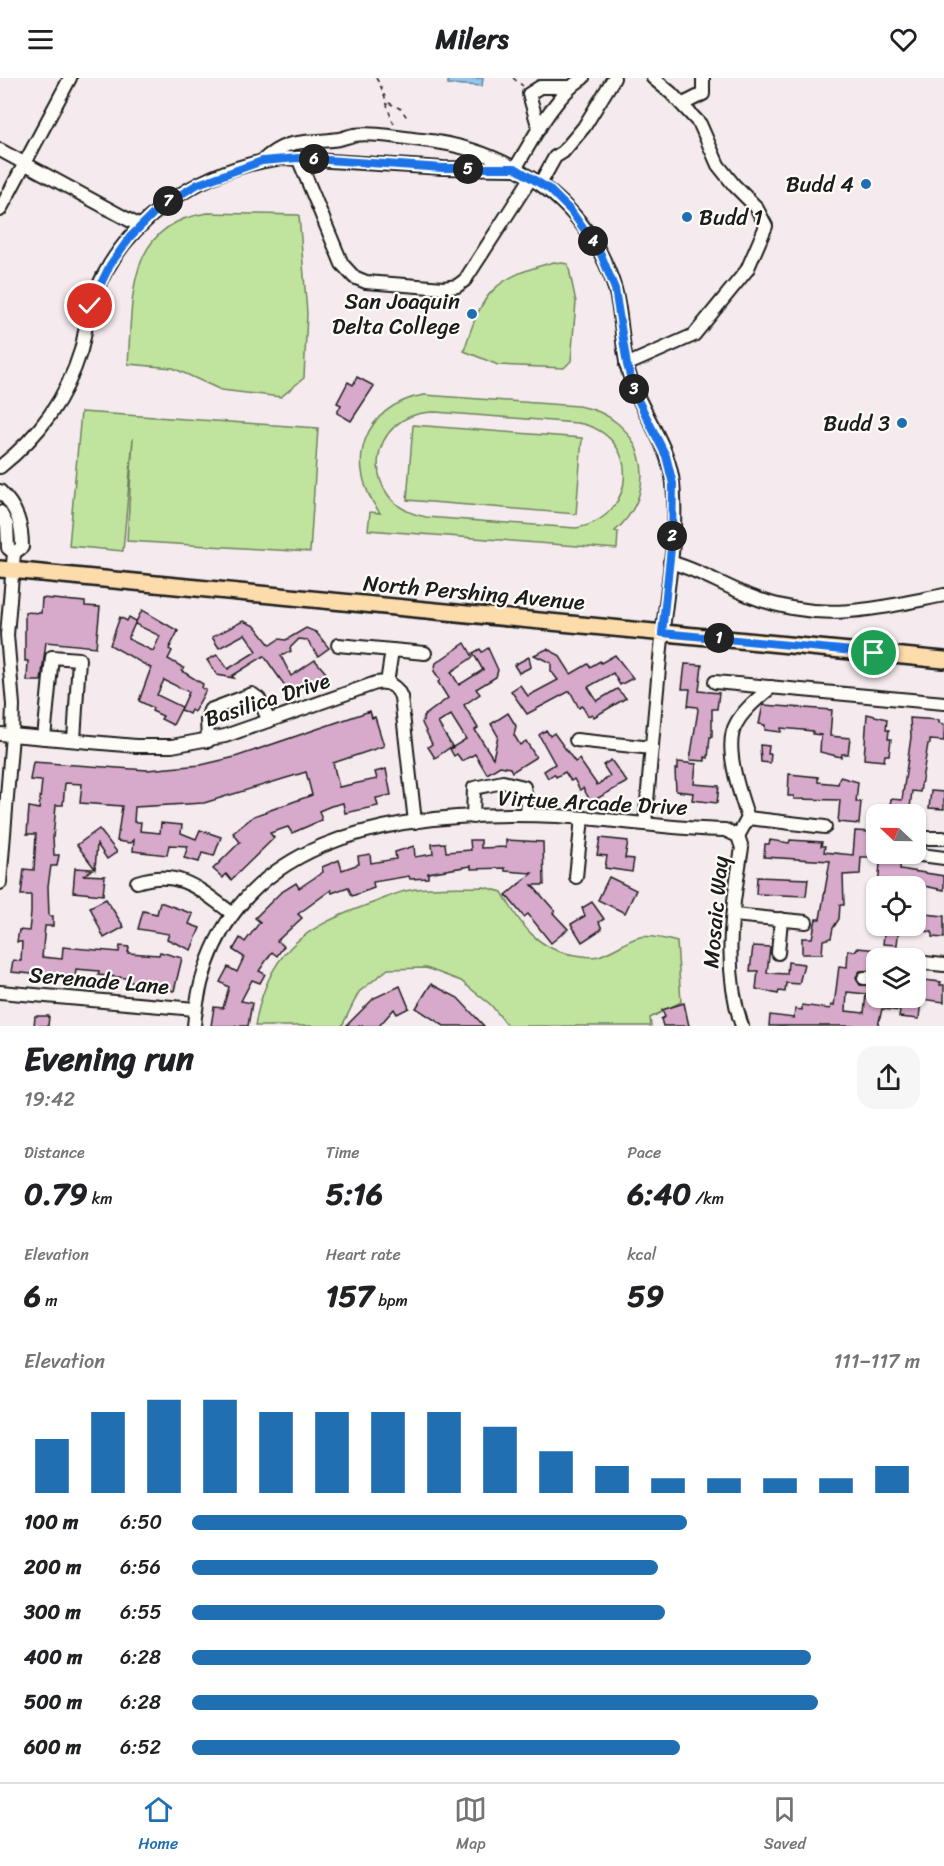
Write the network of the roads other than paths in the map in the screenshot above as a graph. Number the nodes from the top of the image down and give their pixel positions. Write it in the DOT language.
graph roads {
  1 [pos="69,78"];
  2 [pos="583,78"];
  3 [pos="614,78"];
  4 [pos="653,78"];
  5 [pos="703,78"];
  6 [pos="570,87"];
  7 [pos="682,104"];
  8 [pos="538,129"];
  9 [pos="0,150"];
  10 [pos="298,158"];
  11 [pos="262,161"];
  12 [pos="24,163"];
  13 [pos="515,168"];
  14 [pos="536,181"];
  15 [pos="0,210"];
  16 [pos="140,226"];
  17 [pos="627,365"];
  18 [pos="0,467"];
  19 [pos="0,491"];
  20 [pos="0,512"];
  21 [pos="14,553"];
  22 [pos="670,562"];
  23 [pos="6,570"];
  24 [pos="944,595"];
  25 [pos="662,633"];
  26 [pos="338,645"];
  27 [pos="392,650"];
  28 [pos="4,653"];
  29 [pos="425,653"];
  30 [pos="944,660"];
  31 [pos="387,682"];
  32 [pos="714,682"];
  33 [pos="771,687"];
  34 [pos="944,703"];
  35 [pos="269,721"];
  36 [pos="6,735"];
  37 [pos="44,738"];
  38 [pos="576,740"];
  39 [pos="74,741"];
  40 [pos="208,741"];
  41 [pos="652,748"];
  42 [pos="529,816"];
  43 [pos="473,817"];
  44 [pos="582,818"];
  45 [pos="748,818"];
  46 [pos="415,822"];
  47 [pos="645,824"];
  48 [pos="825,827"];
  49 [pos="738,836"];
  50 [pos="943,838"];
  51 [pos="944,858"];
  52 [pos="576,877"];
  53 [pos="137,882"];
  54 [pos="0,884"];
  55 [pos="233,914"];
  56 [pos="734,915"];
  57 [pos="781,920"];
  58 [pos="806,922"];
  59 [pos="778,953"];
  60 [pos="926,963"];
  61 [pos="944,964"];
  62 [pos="0,993"];
  63 [pos="195,1009"];
  64 [pos="194,1026"];
  65 [pos="742,1026"];
  1 -- 12 [label="street"];
  2 -- 6 [label="street"];
  3 -- 14 [label="street"];
  4 -- 7 [label="street"];
  5 -- 7 [label="street"];
  6 -- 8 [label="street"];
  6 -- 8 [label="street"];
  7 -- 17 [label="street"];
  8 -- 13 [label="street"];
  9 -- 12 [label="street"];
  10 -- 11 [label="street"];
  10 -- 13 [label="street"];
  10 -- 14 [label="street"];
  11 -- 13 [label="street"];
  11 -- 16 [label="street"];
  12 -- 15 [label="street"];
  12 -- 16 [label="street"];
  13 -- 14 [label="street"];
  14 -- 17 [label="street"];
  16 -- 18 [label="street"];
  17 -- 22 [label="street"];
  19 -- 21 [label="street"];
  20 -- 21 [label="street"];
  21 -- 23 [label="street"];
  22 -- 24 [label="street"];
  22 -- 25 [label="street"];
  23 -- 25 [label="main road, North Pershing Avenue"];
  23 -- 28 [label="street"];
  25 -- 30 [label="main road, North Pershing Avenue"];
  25 -- 41 [label="street"];
  26 -- 27 [label="street"];
  27 -- 29 [label="street"];
  27 -- 31 [label="street"];
  28 -- 36 [label="street"];
  31 -- 35 [label="street, Basilica Drive"];
  31 -- 46 [label="street"];
  32 -- 33 [label="street"];
  33 -- 34 [label="street"];
  33 -- 45 [label="street"];
  35 -- 40 [label="street, Basilica Drive"];
  35 -- 40 [label="street"];
  36 -- 37 [label="street, Basilica Drive"];
  36 -- 54 [label="street"];
  37 -- 39 [label="street, Basilica Drive"];
  37 -- 39 [label="street"];
  38 -- 41 [label="street"];
  39 -- 40 [label="street, Basilica Drive"];
  41 -- 47 [label="street"];
  42 -- 43 [label="street, Virtue Arcade Drive"];
  42 -- 43 [label="street"];
  42 -- 44 [label="street, Virtue Arcade Drive"];
  43 -- 46 [label="street, Virtue Arcade Drive"];
  44 -- 47 [label="street, Virtue Arcade Drive"];
  44 -- 52 [label="street"];
  45 -- 48 [label="street"];
  45 -- 49 [label="street"];
  46 -- 55 [label="street, Virtue Arcade Drive"];
  47 -- 49 [label="street, Virtue Arcade Drive"];
  49 -- 56 [label="street, Mosaic Way"];
  50 -- 51 [label="street"];
  53 -- 55 [label="street"];
  55 -- 63 [label="street, Virtue Arcade Drive"];
  56 -- 57 [label="street"];
  56 -- 65 [label="street, Mosaic Way"];
  57 -- 58 [label="street"];
  57 -- 59 [label="street"];
  60 -- 61 [label="street"];
  62 -- 63 [label="street, Serenade Lane"];
  63 -- 64 [label="street, Virtue Arcade Drive"];
}
